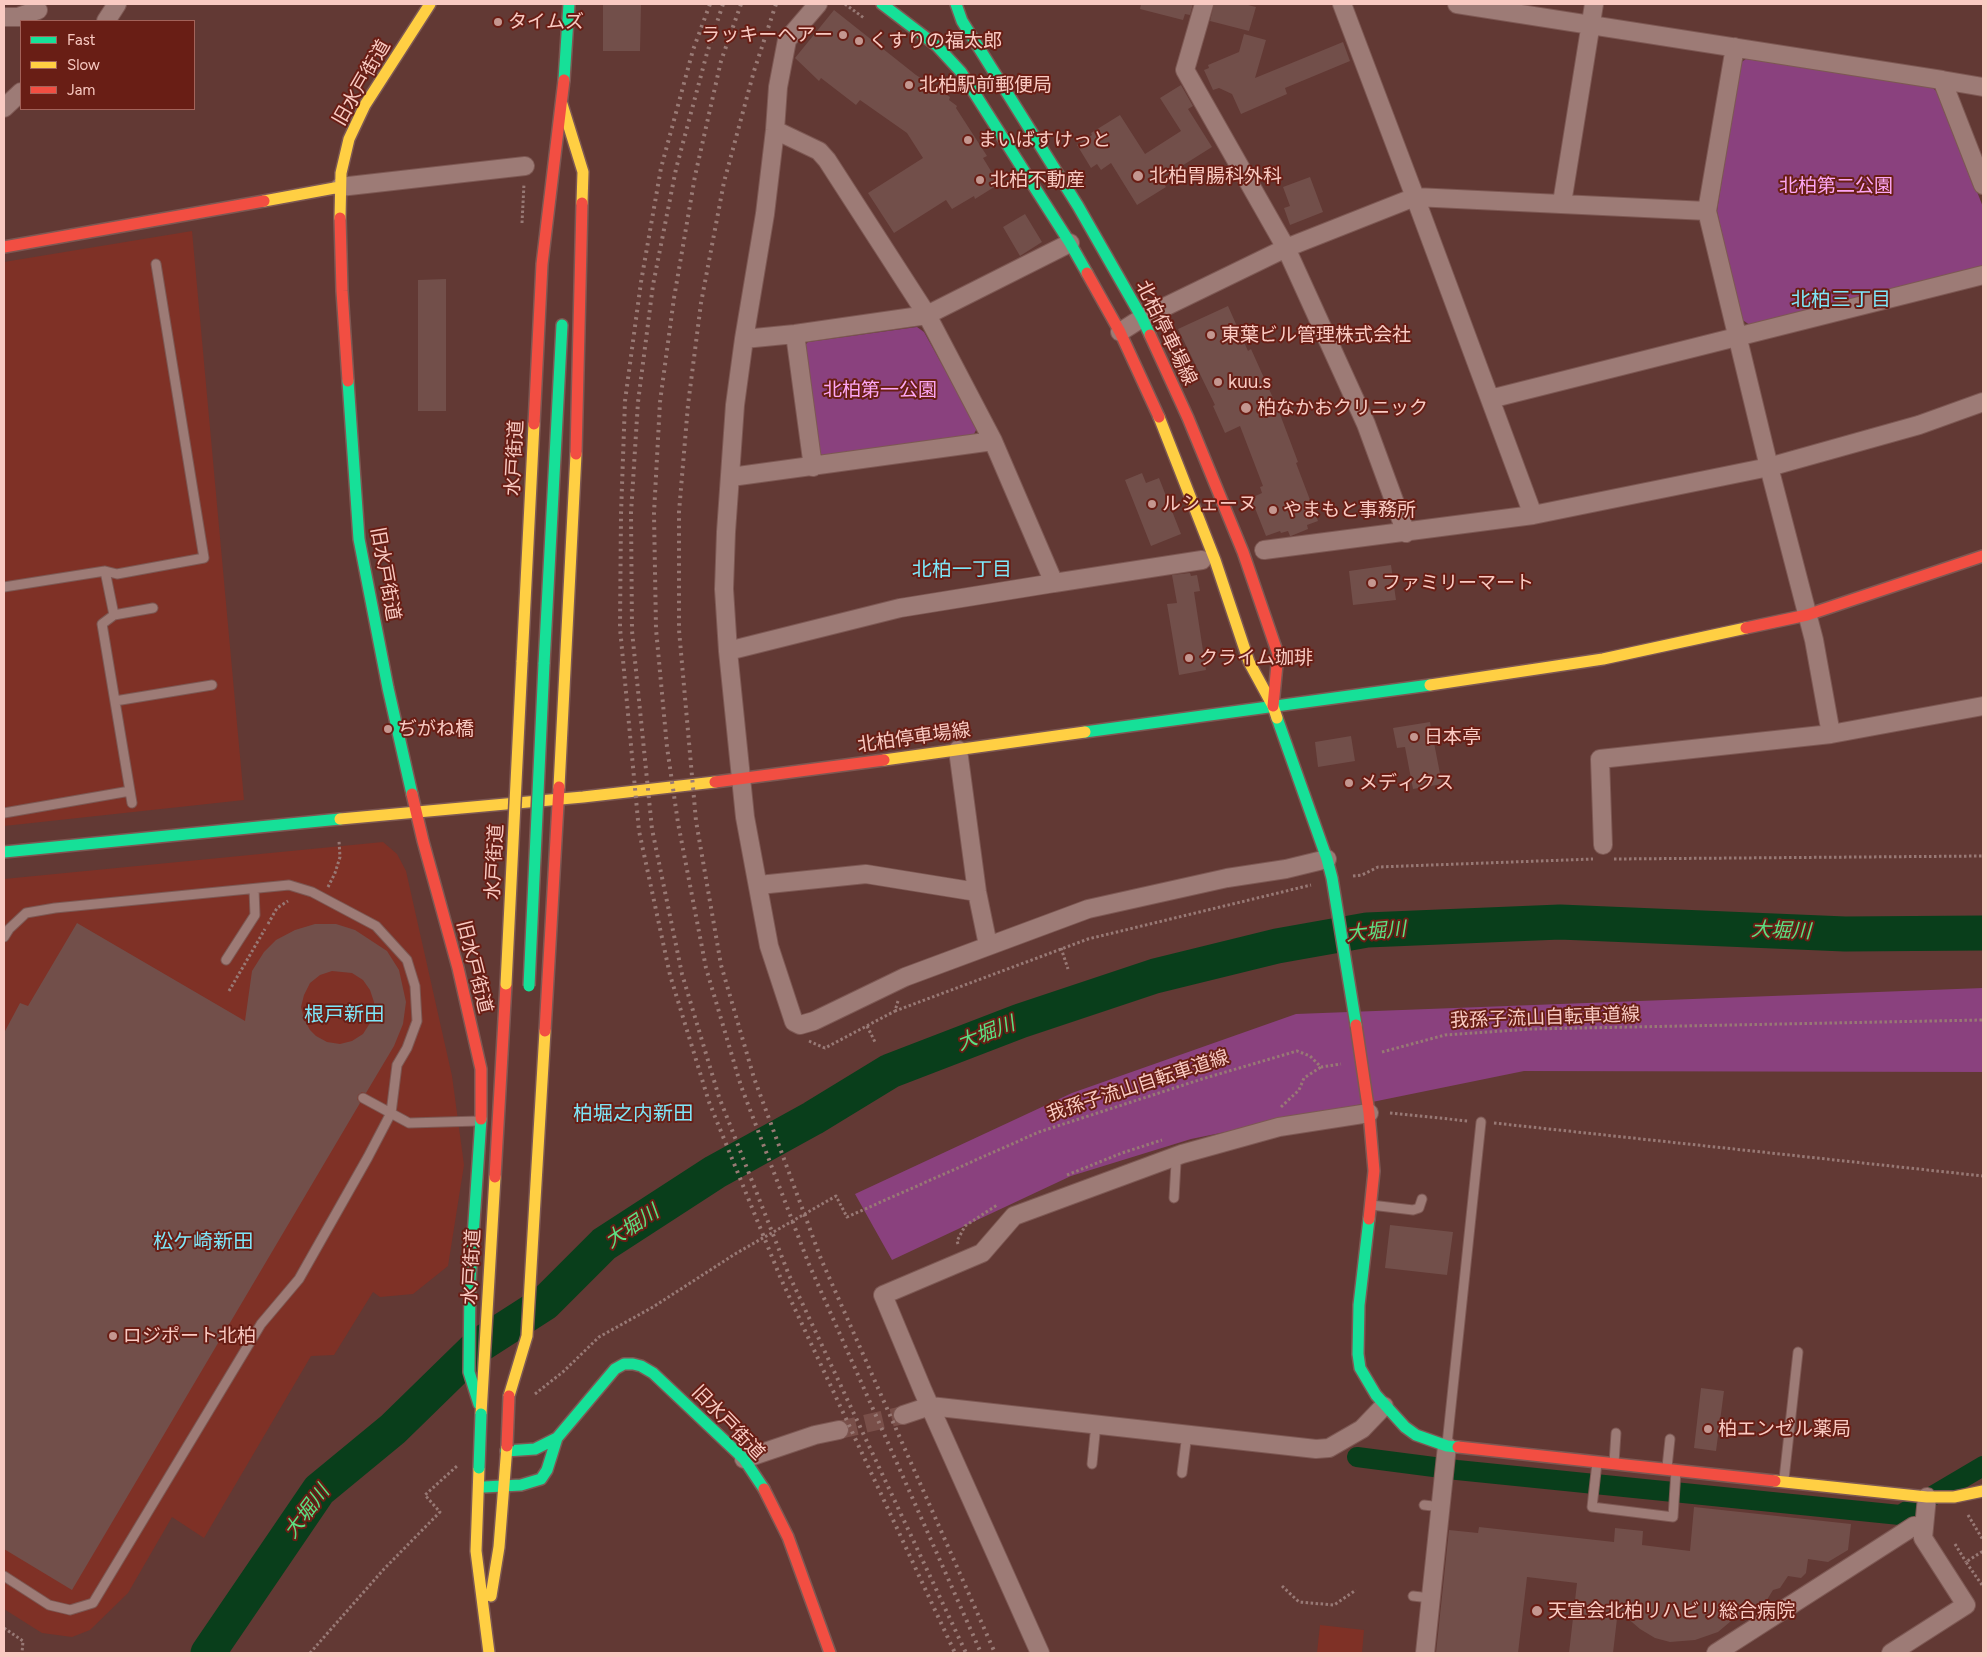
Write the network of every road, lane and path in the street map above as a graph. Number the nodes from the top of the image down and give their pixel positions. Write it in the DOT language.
graph roads {
  1 [pos="117,4"];
  2 [pos="430,4"];
  3 [pos="569,4"];
  4 [pos="818,4"];
  5 [pos="882,4"];
  6 [pos="894,4"];
  7 [pos="956,4"];
  8 [pos="1204,4"];
  9 [pos="1342,4"];
  10 [pos="1457,4"];
  11 [pos="1594,4"];
  12 [pos="38,10"];
  13 [pos="4,17"];
  14 [pos="900,18"];
  15 [pos="107,20"];
  16 [pos="948,22"];
  17 [pos="1590,25"];
  18 [pos="1734,47"];
  19 [pos="1942,80"];
  20 [pos="1983,87"];
  21 [pos="20,93"];
  22 [pos="562,104"];
  23 [pos="4,108"];
  24 [pos="775,130"];
  25 [pos="525,166"];
  26 [pos="563,184"];
  27 [pos="1983,185"];
  28 [pos="340,187"];
  29 [pos="1415,197"];
  30 [pos="1562,203"];
  31 [pos="1707,211"];
  32 [pos="1070,243"];
  33 [pos="4,247"];
  34 [pos="1286,248"];
  35 [pos="156,264"];
  36 [pos="1983,275"];
  37 [pos="562,313"];
  38 [pos="927,315"];
  39 [pos="1142,318"];
  40 [pos="1120,332"];
  41 [pos="795,334"];
  42 [pos="1737,336"];
  43 [pos="744,339"];
  44 [pos="1490,399"];
  45 [pos="1983,402"];
  46 [pos="992,441"];
  47 [pos="813,467"];
  48 [pos="1769,467"];
  49 [pos="730,477"];
  50 [pos="1533,515"];
  51 [pos="1406,533"];
  52 [pos="1264,550"];
  53 [pos="1983,556"];
  54 [pos="1202,560"];
  55 [pos="105,571"];
  56 [pos="1054,583"];
  57 [pos="4,587"];
  58 [pos="153,608"];
  59 [pos="114,615"];
  60 [pos="1807,615"];
  61 [pos="728,651"];
  62 [pos="212,685"];
  63 [pos="115,701"];
  64 [pos="1273,706"];
  65 [pos="1983,706"];
  66 [pos="1832,734"];
  67 [pos="958,750"];
  68 [pos="742,778"];
  69 [pos="130,791"];
  70 [pos="558,800"];
  71 [pos="132,803"];
  72 [pos="417,812"];
  73 [pos="4,813"];
  74 [pos="338,840"];
  75 [pos="4,852"];
  76 [pos="1605,854"];
  77 [pos="1983,856"];
  78 [pos="1327,859"];
  79 [pos="1332,878"];
  80 [pos="759,885"];
  81 [pos="254,889"];
  82 [pos="326,890"];
  83 [pos="977,892"];
  84 [pos="292,901"];
  85 [pos="4,937"];
  86 [pos="988,945"];
  87 [pos="1061,948"];
  88 [pos="226,960"];
  89 [pos="1068,969"];
  90 [pos="905,976"];
  91 [pos="528,990"];
  92 [pos="229,991"];
  93 [pos="895,1011"];
  94 [pos="1983,1020"];
  95 [pos="800,1025"];
  96 [pos="867,1026"];
  97 [pos="875,1042"];
  98 [pos="1361,1058"];
  99 [pos="363,1098"];
  100 [pos="391,1113"];
  101 [pos="1369,1113"];
  102 [pos="481,1121"];
  103 [pos="1481,1122"];
  104 [pos="1175,1156"];
  105 [pos="1983,1176"];
  106 [pos="1174,1198"];
  107 [pos="1422,1199"];
  108 [pos="1370,1205"];
  109 [pos="512,1346"];
  110 [pos="1798,1352"];
  111 [pos="509,1396"];
  112 [pos="530,1397"];
  113 [pos="930,1406"];
  114 [pos="1384,1406"];
  115 [pos="481,1414"];
  116 [pos="903,1415"];
  117 [pos="1096,1424"];
  118 [pos="840,1430"];
  119 [pos="1187,1434"];
  120 [pos="1616,1434"];
  121 [pos="557,1438"];
  122 [pos="1670,1438"];
  123 [pos="1447,1446"];
  124 [pos="506,1448"];
  125 [pos="744,1459"];
  126 [pos="462,1461"];
  127 [pos="1597,1462"];
  128 [pos="1092,1464"];
  129 [pos="1614,1464"];
  130 [pos="1671,1470"];
  131 [pos="1182,1473"];
  132 [pos="1784,1482"];
  133 [pos="504,1487"];
  134 [pos="478,1488"];
  135 [pos="1983,1491"];
  136 [pos="1927,1497"];
  137 [pos="1968,1515"];
  138 [pos="1924,1526"];
  139 [pos="1983,1540"];
  140 [pos="1955,1544"];
  141 [pos="1983,1551"];
  142 [pos="1966,1562"];
  143 [pos="4,1576"];
  144 [pos="1982,1585"];
  145 [pos="1282,1586"];
  146 [pos="1356,1590"];
  147 [pos="487,1623"];
  148 [pos="4,1628"];
  149 [pos="22,1653"];
  150 [pos="310,1653"];
  151 [pos="489,1653"];
  152 [pos="830,1653"];
  153 [pos="1040,1653"];
  154 [pos="1425,1653"];
  155 [pos="1716,1653"];
  156 [pos="1891,1653"];
  1 -- 15 [label="street"];
  2 -- 28 [label="main road, 旧水戸街道"];
  3 -- 22 [label="main road, 水戸街道"];
  4 -- 24 [label="street"];
  5 -- 14 [label="main road"];
  6 -- 14 [label="lane"];
  7 -- 16 [label="main road"];
  7 -- 39 [label="main road, 北柏停車場線"];
  8 -- 34 [label="street"];
  9 -- 29 [label="street"];
  10 -- 17 [label="street"];
  11 -- 17 [label="street"];
  12 -- 13 [label="street"];
  14 -- 32 [label="main road"];
  17 -- 18 [label="street"];
  17 -- 30 [label="street"];
  18 -- 19 [label="street"];
  18 -- 31 [label="street"];
  19 -- 20 [label="street"];
  19 -- 27 [label="street"];
  21 -- 23 [label="street"];
  22 -- 26 [label="main road, 水戸街道"];
  22 -- 70 [label="main road"];
  22 -- 115 [label="main road, 水戸街道, bridge"];
  24 -- 38 [label="street"];
  24 -- 43 [label="street"];
  25 -- 28 [label="street"];
  28 -- 33 [label="main road"];
  28 -- 72 [label="main road, 旧水戸街道"];
  29 -- 30 [label="street"];
  29 -- 34 [label="street"];
  29 -- 44 [label="street"];
  30 -- 31 [label="street"];
  31 -- 42 [label="street"];
  32 -- 38 [label="street"];
  32 -- 40 [label="main road"];
  34 -- 39 [label="street"];
  34 -- 51 [label="street"];
  35 -- 55 [label="lane"];
  36 -- 42 [label="street"];
  37 -- 91 [label="main road, 水戸街道, bridge"];
  38 -- 41 [label="street"];
  38 -- 46 [label="street"];
  39 -- 40 [label="street"];
  39 -- 64 [label="main road, 北柏停車場線"];
  40 -- 64 [label="main road"];
  41 -- 43 [label="street"];
  41 -- 47 [label="street"];
  42 -- 44 [label="street"];
  42 -- 48 [label="street"];
  43 -- 49 [label="street"];
  44 -- 50 [label="street"];
  45 -- 48 [label="street"];
  46 -- 47 [label="street"];
  46 -- 56 [label="street"];
  47 -- 49 [label="street"];
  48 -- 50 [label="street"];
  48 -- 60 [label="street"];
  49 -- 61 [label="street"];
  50 -- 51 [label="street"];
  51 -- 52 [label="street"];
  53 -- 60 [label="main road"];
  54 -- 56 [label="street"];
  55 -- 57 [label="lane"];
  55 -- 59 [label="lane"];
  56 -- 61 [label="street"];
  58 -- 59 [label="lane"];
  59 -- 63 [label="lane"];
  60 -- 64 [label="main road"];
  60 -- 66 [label="street"];
  61 -- 68 [label="street"];
  62 -- 63 [label="lane"];
  63 -- 69 [label="lane"];
  64 -- 67 [label="main road, 北柏停車場線"];
  64 -- 78 [label="main road"];
  65 -- 66 [label="street"];
  66 -- 76 [label="street"];
  67 -- 68 [label="main road, 北柏停車場線"];
  67 -- 83 [label="street"];
  68 -- 70 [label="main road, 北柏停車場線"];
  68 -- 80 [label="street"];
  69 -- 71 [label="lane"];
  69 -- 73 [label="lane"];
  70 -- 72 [label="main road, 北柏停車場線"];
  70 -- 111 [label="main road"];
  72 -- 75 [label="main road, 北柏停車場線"];
  72 -- 102 [label="main road, 旧水戸街道"];
  74 -- 82 [label="path"];
  76 -- 77 [label="path"];
  76 -- 79 [label="path"];
  78 -- 79 [label="main road"];
  78 -- 86 [label="street"];
  79 -- 87 [label="path"];
  79 -- 98 [label="main road"];
  80 -- 83 [label="street"];
  80 -- 95 [label="street"];
  81 -- 85 [label="lane"];
  81 -- 88 [label="lane"];
  81 -- 100 [label="lane"];
  83 -- 86 [label="street"];
  84 -- 92 [label="path"];
  86 -- 90 [label="street"];
  87 -- 89 [label="path"];
  87 -- 93 [label="path"];
  90 -- 93 [label="path"];
  90 -- 95 [label="street"];
  93 -- 96 [label="path"];
  94 -- 98 [label="path, 我孫子流山自転車道線"];
  95 -- 96 [label="path"];
  96 -- 97 [label="path"];
  98 -- 101 [label="main road"];
  98 -- 112 [label="path, 我孫子流山自転車道線"];
  99 -- 100 [label="lane"];
  100 -- 102 [label="lane"];
  100 -- 143 [label="lane"];
  101 -- 103 [label="path"];
  101 -- 104 [label="street"];
  101 -- 108 [label="main road"];
  102 -- 115 [label="main road, 旧水戸街道"];
  103 -- 105 [label="path"];
  103 -- 123 [label="lane"];
  104 -- 106 [label="lane"];
  104 -- 113 [label="street"];
  107 -- 108 [label="lane"];
  108 -- 114 [label="main road"];
  109 -- 111 [label="main road, 水戸街道"];
  110 -- 132 [label="lane"];
  111 -- 124 [label="main road, 水戸街道, bridge"];
  113 -- 116 [label="street"];
  113 -- 117 [label="street"];
  113 -- 153 [label="street"];
  114 -- 119 [label="street"];
  114 -- 123 [label="main road"];
  115 -- 134 [label="main road, 水戸街道, bridge"];
  117 -- 119 [label="street"];
  117 -- 128 [label="lane"];
  118 -- 125 [label="street"];
  119 -- 131 [label="lane"];
  120 -- 129 [label="lane"];
  121 -- 124 [label="main road, 旧水戸街道"];
  121 -- 125 [label="main road, 旧水戸街道"];
  121 -- 133 [label="main road, 旧水戸街道"];
  122 -- 130 [label="lane"];
  123 -- 127 [label="main road"];
  123 -- 154 [label="street"];
  124 -- 133 [label="main road, 水戸街道"];
  125 -- 152 [label="main road, 旧水戸街道"];
  126 -- 150 [label="path"];
  127 -- 129 [label="main road"];
  127 -- 130 [label="lane"];
  129 -- 130 [label="main road"];
  130 -- 132 [label="main road"];
  132 -- 136 [label="main road"];
  133 -- 134 [label="main road, 旧水戸街道"];
  133 -- 147 [label="main road, 水戸街道"];
  134 -- 147 [label="main road, 水戸街道"];
  135 -- 136 [label="main road"];
  136 -- 138 [label="street"];
  137 -- 139 [label="path"];
  138 -- 155 [label="street"];
  138 -- 156 [label="street"];
  140 -- 142 [label="path"];
  141 -- 142 [label="path"];
  142 -- 144 [label="path"];
  145 -- 146 [label="path"];
  147 -- 151 [label="main road, 水戸街道"];
  148 -- 149 [label="path"];
}
